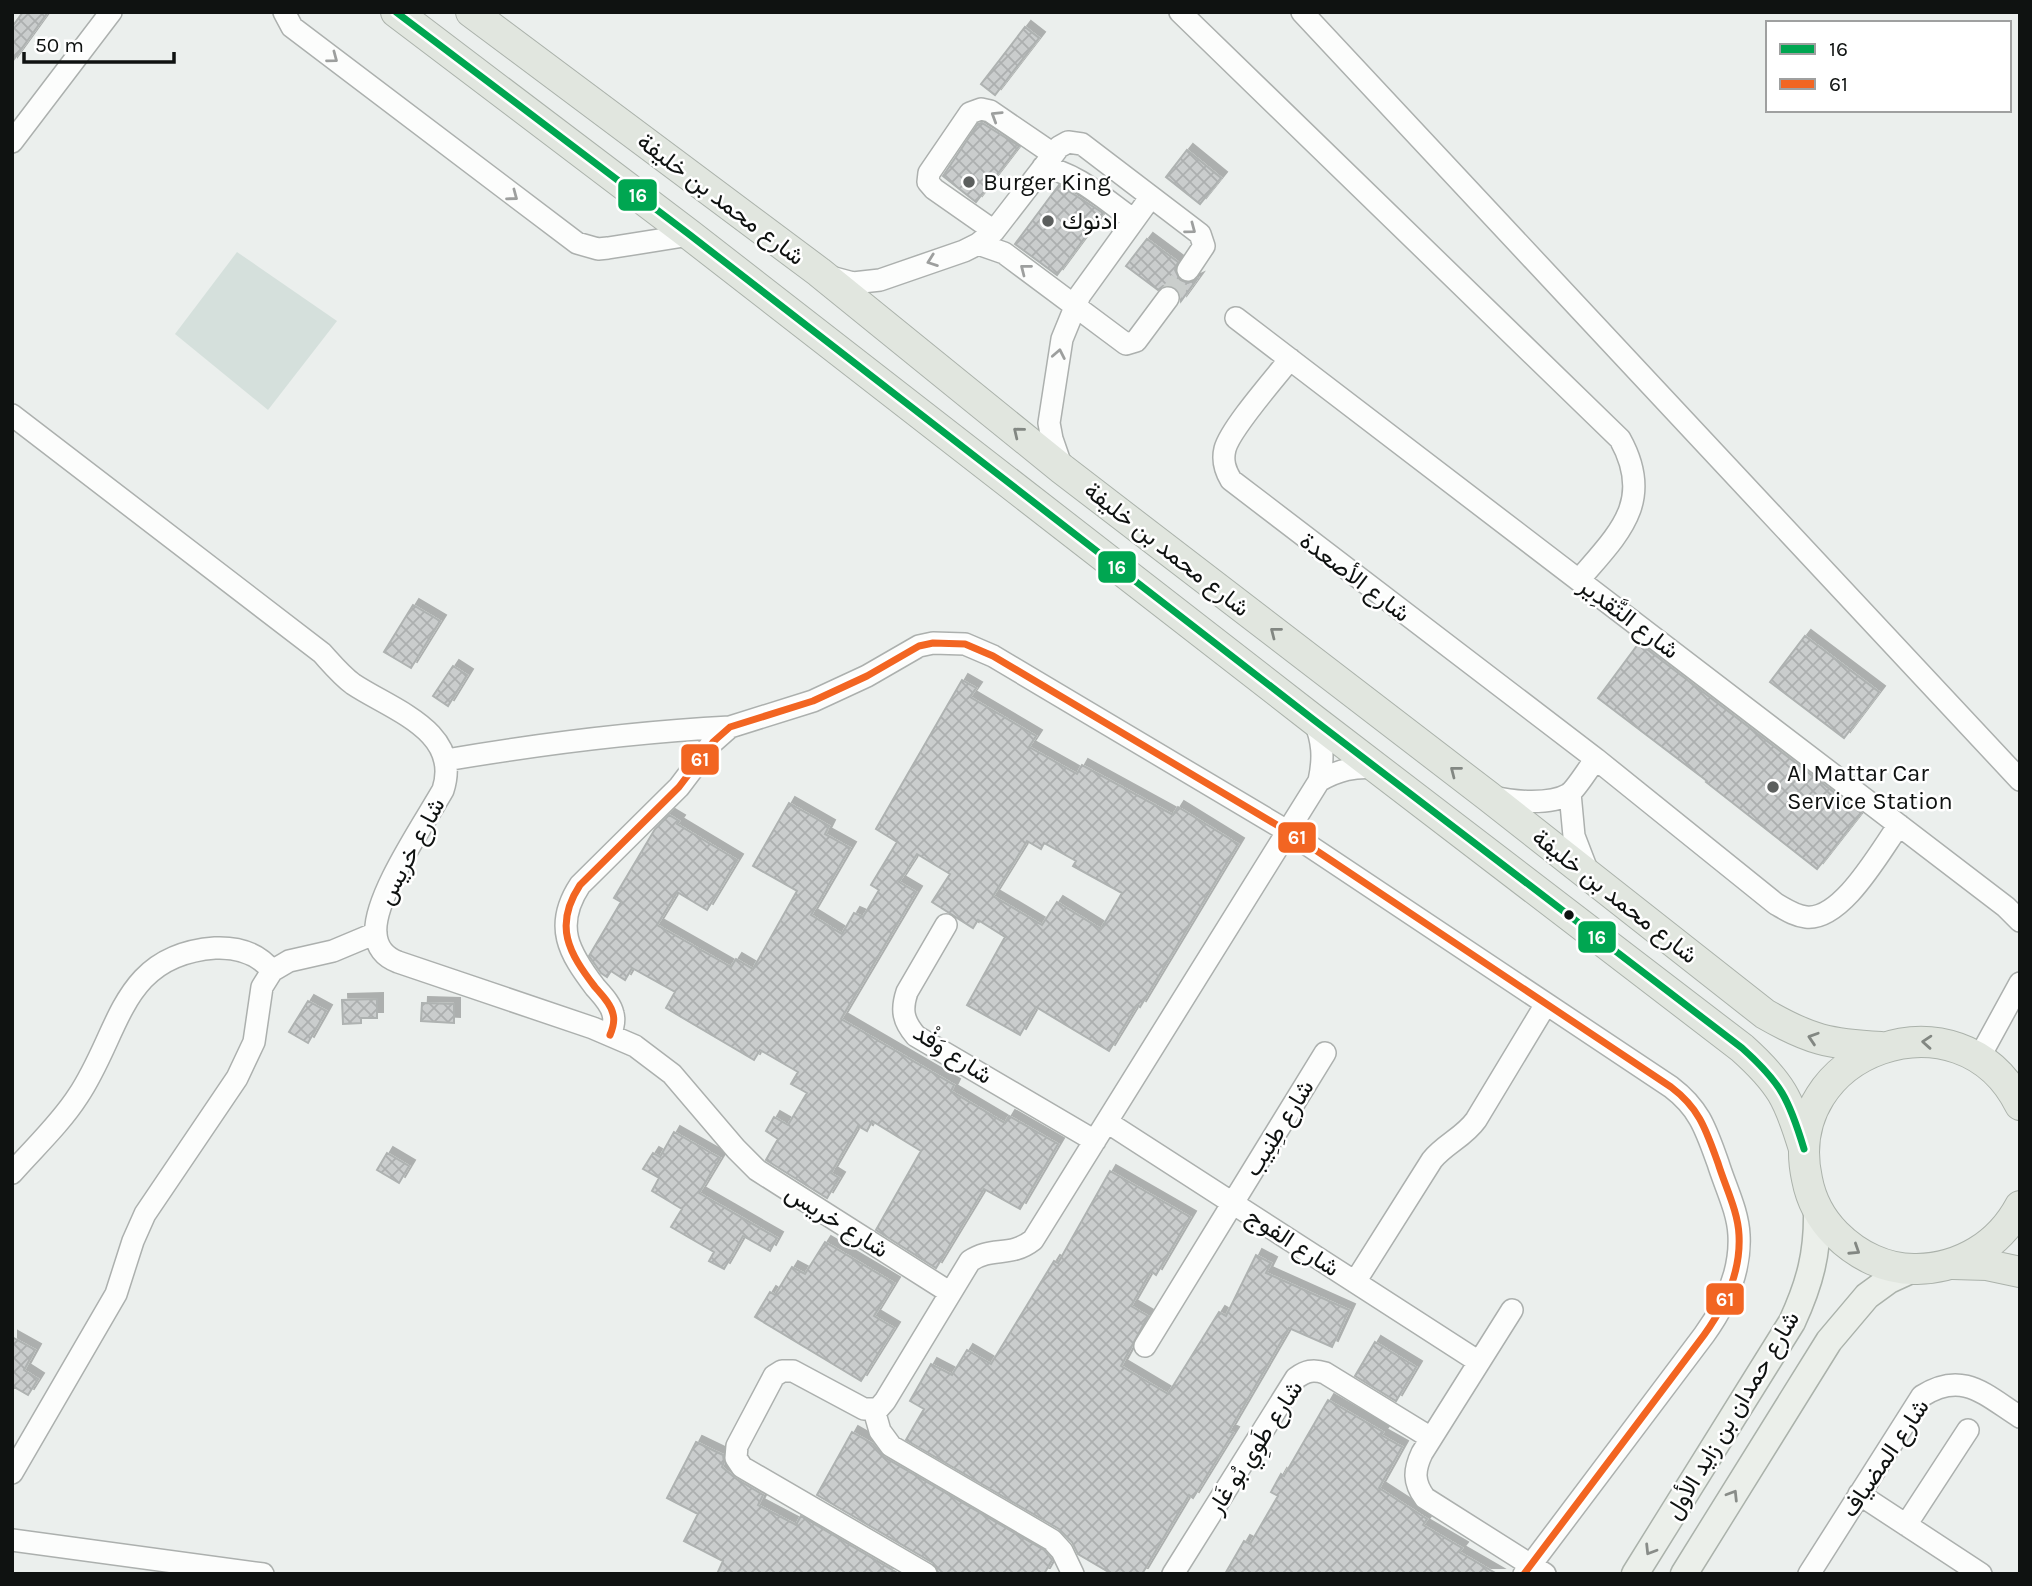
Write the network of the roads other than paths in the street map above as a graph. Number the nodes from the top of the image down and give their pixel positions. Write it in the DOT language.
graph roads {
  1 [pos="111,12"];
  2 [pos="284,12"];
  3 [pos="397,12"];
  4 [pos="471,12"];
  5 [pos="1180,12"];
  6 [pos="1302,12"];
  7 [pos="12,142"];
  8 [pos="1048,160"];
  9 [pos="1150,198"];
  10 [pos="1134,220"];
  11 [pos="690,235"];
  12 [pos="986,237"];
  13 [pos="1188,270"];
  14 [pos="819,272"];
  15 [pos="1168,298"];
  16 [pos="1074,307"];
  17 [pos="1236,318"];
  18 [pos="1290,359"];
  19 [pos="12,415"];
  20 [pos="1062,469"];
  21 [pos="1579,580"];
  22 [pos="1314,720"];
  23 [pos="730,727"];
  24 [pos="1596,759"];
  25 [pos="446,760"];
  26 [pos="1376,768"];
  27 [pos="1319,780"];
  28 [pos="2020,780"];
  29 [pos="1570,793"];
  30 [pos="1488,796"];
  31 [pos="1899,825"];
  32 [pos="1287,831"];
  33 [pos="1590,876"];
  34 [pos="2020,921"];
  35 [pos="946,925"];
  36 [pos="376,933"];
  37 [pos="272,971"];
  38 [pos="2020,983"];
  39 [pos="1546,1004"];
  40 [pos="610,1035"];
  41 [pos="1881,1047"];
  42 [pos="1325,1053"];
  43 [pos="1979,1058"];
  44 [pos="2020,1105"];
  45 [pos="1107,1122"];
  46 [pos="1095,1140"];
  47 [pos="1804,1149"];
  48 [pos="12,1173"];
  49 [pos="1233,1203"];
  50 [pos="2020,1206"];
  51 [pos="1817,1209"];
  52 [pos="1952,1264"];
  53 [pos="1913,1269"];
  54 [pos="2020,1272"];
  55 [pos="1356,1282"];
  56 [pos="949,1292"];
  57 [pos="1513,1310"];
  58 [pos="1145,1346"];
  59 [pos="1479,1362"];
  60 [pos="874,1410"];
  61 [pos="2020,1417"];
  62 [pos="1968,1430"];
  63 [pos="1431,1438"];
  64 [pos="12,1473"];
  65 [pos="1859,1494"];
  66 [pos="1906,1525"];
  67 [pos="12,1540"];
  68 [pos="1533,1571"];
  69 [pos="263,1574"];
  70 [pos="926,1574"];
  71 [pos="1073,1574"];
  72 [pos="1173,1574"];
  73 [pos="1635,1574"];
  74 [pos="1684,1574"];
  75 [pos="1809,1574"];
  76 [pos="1981,1574"];
  1 -- 7 [label="street"];
  2 -- 11 [label="street, one-way"];
  3 -- 11 [label="highway, شارع محمد بن خليفة"];
  4 -- 14 [label="highway, شارع محمد بن خليفة"];
  5 -- 21 [label="street"];
  6 -- 28 [label="street"];
  8 -- 9 [label="street"];
  8 -- 10 [label="street"];
  8 -- 12 [label="street"];
  8 -- 12 [label="street, one-way"];
  9 -- 10 [label="street"];
  9 -- 13 [label="street, one-way"];
  10 -- 16 [label="street"];
  11 -- 22 [label="highway, شارع محمد بن خليفة"];
  12 -- 14 [label="street, one-way"];
  16 -- 12 [label="street, one-way"];
  20 -- 14 [label="highway, شارع محمد بن خليفة, one-way"];
  15 -- 16 [label="street"];
  20 -- 16 [label="street, one-way"];
  17 -- 18 [label="street, شارع التَّقدِير"];
  18 -- 21 [label="street, شارع التَّقدِير"];
  18 -- 24 [label="street, شارع الأصعدة"];
  19 -- 25 [label="street"];
  30 -- 20 [label="highway, شارع محمد بن خليفة, one-way"];
  21 -- 31 [label="street, شارع التَّقدِير"];
  22 -- 26 [label="highway, شارع محمد بن خليفة"];
  22 -- 27 [label="street"];
  23 -- 25 [label="street"];
  23 -- 32 [label="street"];
  23 -- 40 [label="street"];
  24 -- 29 [label="street"];
  24 -- 31 [label="street, شارع الأصعدة"];
  25 -- 36 [label="street, شارع خريس"];
  26 -- 27 [label="street"];
  26 -- 47 [label="highway, شارع محمد بن خليفة"];
  27 -- 32 [label="street"];
  29 -- 30 [label="street"];
  29 -- 33 [label="street"];
  30 -- 33 [label="highway, شارع محمد بن خليفة"];
  31 -- 34 [label="street, شارع التَّقدِير"];
  32 -- 39 [label="street"];
  32 -- 45 [label="street"];
  41 -- 33 [label="highway, شارع محمد بن خليفة, one-way"];
  35 -- 46 [label="street, شارع وَفْد"];
  36 -- 37 [label="street"];
  36 -- 40 [label="street, شارع خريس"];
  37 -- 48 [label="street"];
  37 -- 64 [label="street"];
  38 -- 43 [label="street"];
  39 -- 55 [label="street"];
  39 -- 68 [label="street"];
  40 -- 56 [label="street, شارع خريس"];
  43 -- 41 [label="highway, one-way"];
  41 -- 47 [label="highway"];
  42 -- 49 [label="street, شارع طِنِيب"];
  43 -- 44 [label="highway"];
  45 -- 46 [label="street"];
  45 -- 49 [label="street, شارع الفوج"];
  46 -- 56 [label="street"];
  47 -- 51 [label="highway"];
  49 -- 55 [label="street, شارع الفوج"];
  49 -- 58 [label="street, شارع طِنِيب"];
  50 -- 52 [label="highway"];
  51 -- 53 [label="highway, one-way"];
  51 -- 73 [label="main road, شارع حمدان بن زايد الأول, one-way"];
  52 -- 53 [label="highway"];
  52 -- 54 [label="highway"];
  74 -- 53 [label="main road, شارع حمدان بن زايد الأول, one-way"];
  55 -- 59 [label="street, شارع الفوج"];
  56 -- 60 [label="street"];
  57 -- 59 [label="street"];
  59 -- 63 [label="street"];
  60 -- 70 [label="street"];
  60 -- 71 [label="street"];
  61 -- 65 [label="street, شارع المضياف"];
  62 -- 66 [label="street"];
  63 -- 68 [label="street"];
  63 -- 72 [label="street, شارع طَوِي بُو غَار"];
  65 -- 66 [label="street"];
  65 -- 75 [label="street, شارع المضياف"];
  66 -- 76 [label="street"];
  67 -- 69 [label="street"];
}
